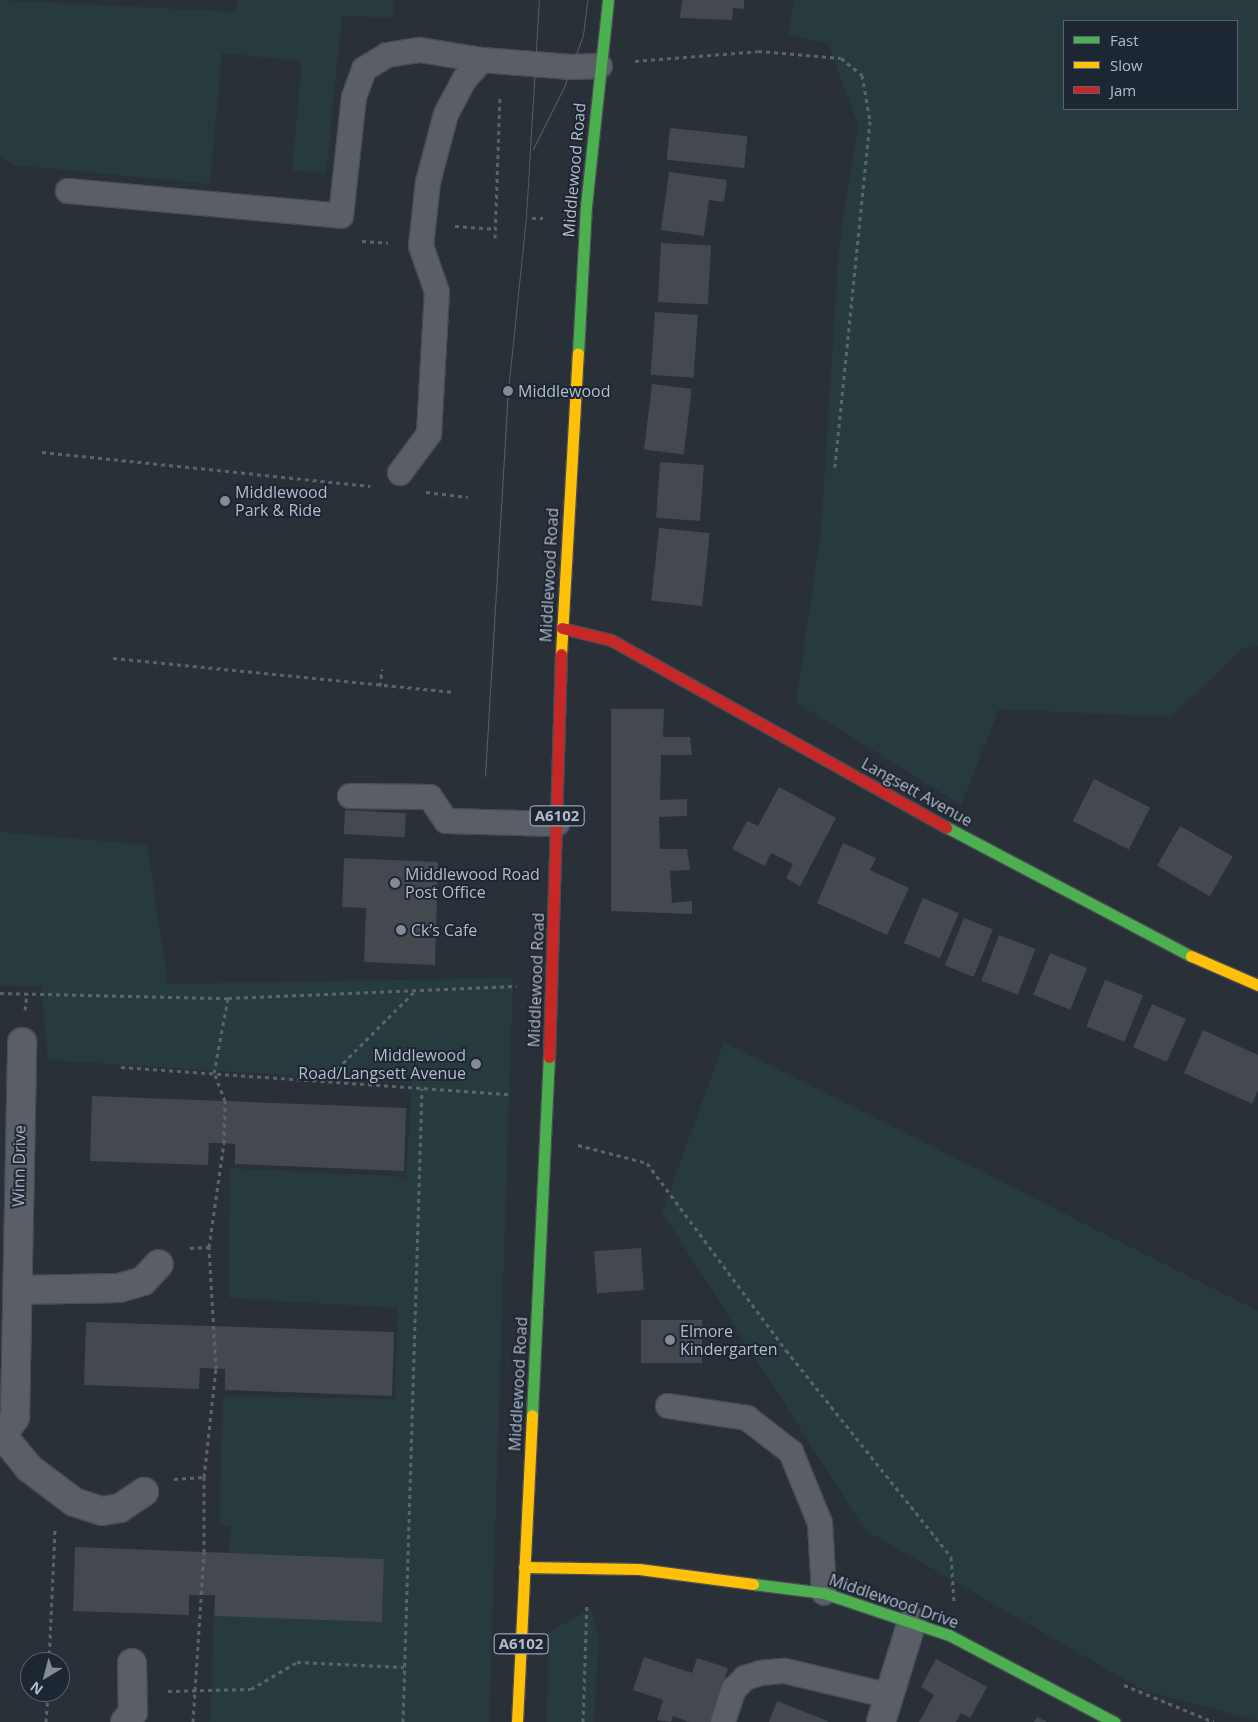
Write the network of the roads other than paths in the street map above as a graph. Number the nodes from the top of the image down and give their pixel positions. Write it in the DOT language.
graph roads {
  1 [pos="608,0"];
  2 [pos="482,60"];
  3 [pos="600,66"];
  4 [pos="68,191"];
  5 [pos="400,473"];
  6 [pos="562,628"];
  7 [pos="350,796"];
  8 [pos="557,824"];
  9 [pos="1258,985"];
  10 [pos="22,1042"];
  11 [pos="159,1264"];
  12 [pos="16,1290"];
  13 [pos="668,1406"];
  14 [pos="1,1437"];
  15 [pos="144,1492"];
  16 [pos="524,1567"];
  17 [pos="824,1593"];
  18 [pos="912,1622"];
  19 [pos="132,1663"];
  20 [pos="890,1696"];
  21 [pos="125,1722"];
  22 [pos="517,1722"];
  23 [pos="723,1722"];
  24 [pos="881,1722"];
  25 [pos="1114,1722"];
  1 -- 3 [label="main road, Middlewood Road / A6102"];
  2 -- 3 [label="lane"];
  2 -- 4 [label="lane"];
  2 -- 5 [label="lane"];
  3 -- 6 [label="main road, Middlewood Road / A6102"];
  6 -- 8 [label="main road, Middlewood Road / A6102"];
  6 -- 9 [label="main road, Langsett Avenue"];
  7 -- 8 [label="lane"];
  8 -- 16 [label="main road, Middlewood Road / A6102"];
  10 -- 12 [label="street, Winn Drive"];
  11 -- 12 [label="street"];
  12 -- 14 [label="street, Winn Drive"];
  13 -- 17 [label="lane"];
  14 -- 15 [label="street, Winn Drive"];
  16 -- 17 [label="main road, Middlewood Drive"];
  16 -- 22 [label="main road, Middlewood Road / A6102"];
  17 -- 18 [label="main road, Middlewood Drive"];
  18 -- 20 [label="street"];
  18 -- 25 [label="main road, Middlewood Drive"];
  19 -- 21 [label="street"];
  20 -- 23 [label="lane"];
  20 -- 24 [label="street"];
}
